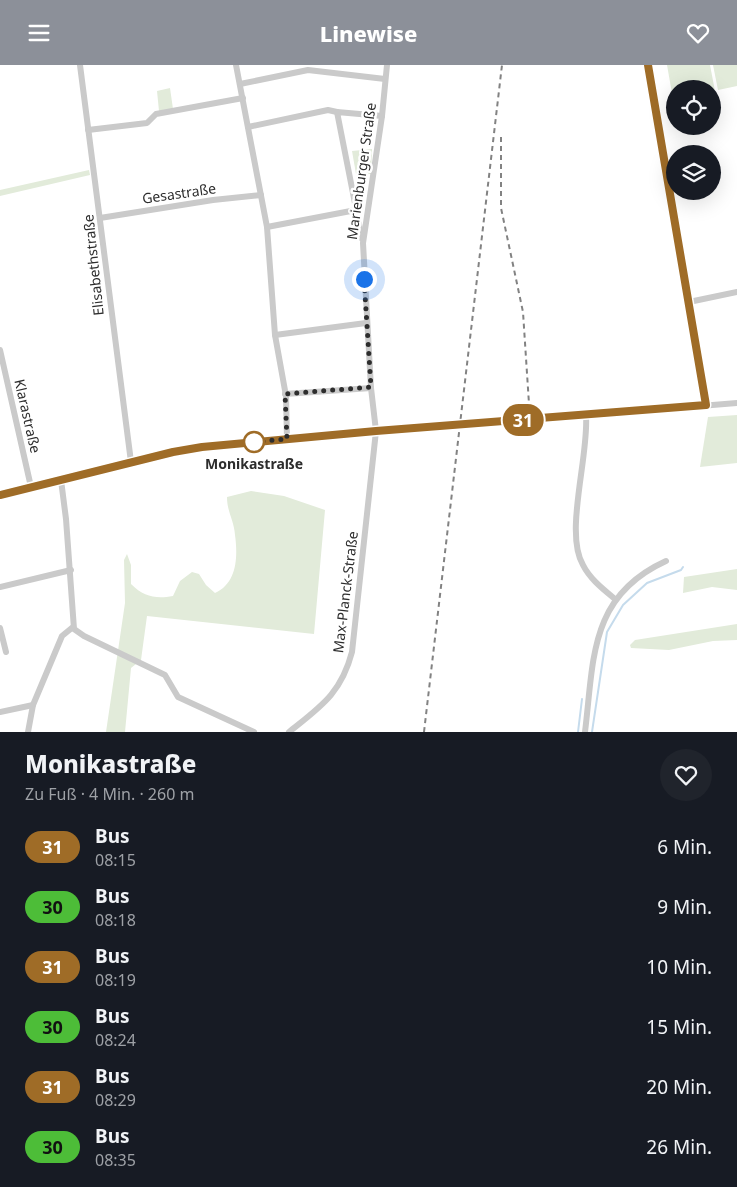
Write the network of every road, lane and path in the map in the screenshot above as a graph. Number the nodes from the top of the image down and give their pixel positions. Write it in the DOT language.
graph roads {
  1 [pos="80,65"];
  2 [pos="236,65"];
  3 [pos="387,65"];
  4 [pos="648,65"];
  5 [pos="308,68"];
  6 [pos="385,79"];
  7 [pos="240,85"];
  8 [pos="243,98"];
  9 [pos="337,112"];
  10 [pos="382,116"];
  11 [pos="248,127"];
  12 [pos="88,131"];
  13 [pos="261,195"];
  14 [pos="356,210"];
  15 [pos="100,218"];
  16 [pos="267,227"];
  17 [pos="363,243"];
  18 [pos="737,292"];
  19 [pos="689,302"];
  20 [pos="366,323"];
  21 [pos="276,335"];
  22 [pos="0,350"];
  23 [pos="371,387"];
  24 [pos="285,394"];
  25 [pos="737,403"];
  26 [pos="706,405"];
  27 [pos="586,416"];
  28 [pos="376,431"];
  29 [pos="287,439"];
  30 [pos="131,462"];
  31 [pos="61,480"];
  32 [pos="31,487"];
  33 [pos="0,495"];
  34 [pos="666,561"];
  35 [pos="70,570"];
  36 [pos="0,587"];
  37 [pos="615,599"];
  38 [pos="74,627"];
  39 [pos="0,628"];
  40 [pos="6,652"];
  41 [pos="33,705"];
  42 [pos="0,712"];
  43 [pos="28,732"];
  44 [pos="254,732"];
  45 [pos="289,732"];
  46 [pos="585,732"];
  1 -- 12 [label="street, Elisabethstraße"];
  2 -- 7 [label="street"];
  3 -- 6 [label="street, Marienburger Straße"];
  4 -- 19 [label="street"];
  5 -- 6 [label="street"];
  5 -- 7 [label="street"];
  6 -- 10 [label="street, Marienburger Straße"];
  7 -- 8 [label="street"];
  8 -- 11 [label="street"];
  8 -- 12 [label="street"];
  9 -- 10 [label="street"];
  9 -- 11 [label="street"];
  9 -- 14 [label="street"];
  10 -- 17 [label="street, Marienburger Straße"];
  11 -- 13 [label="street"];
  12 -- 15 [label="street, Elisabethstraße"];
  13 -- 15 [label="street, Gesastraße"];
  13 -- 16 [label="street"];
  14 -- 16 [label="street"];
  14 -- 17 [label="street"];
  15 -- 30 [label="street, Elisabethstraße"];
  16 -- 21 [label="street"];
  17 -- 20 [label="street, Marienburger Straße"];
  18 -- 19 [label="street"];
  19 -- 26 [label="street"];
  20 -- 21 [label="street"];
  20 -- 23 [label="street, Marienburger Straße"];
  21 -- 24 [label="street"];
  22 -- 32 [label="street, Klarastraße"];
  23 -- 24 [label="street"];
  23 -- 28 [label="street, Marienburger Straße"];
  24 -- 29 [label="street"];
  25 -- 26 [label="street"];
  26 -- 27 [label="street"];
  27 -- 28 [label="street"];
  27 -- 37 [label="street"];
  28 -- 29 [label="street"];
  28 -- 45 [label="street, Max-Planck-Straße"];
  29 -- 30 [label="street"];
  30 -- 31 [label="street"];
  31 -- 32 [label="street"];
  31 -- 35 [label="street"];
  32 -- 33 [label="street"];
  34 -- 37 [label="street"];
  35 -- 36 [label="street"];
  35 -- 38 [label="street"];
  37 -- 46 [label="street"];
  38 -- 41 [label="street"];
  38 -- 44 [label="street"];
  39 -- 40 [label="street"];
  41 -- 42 [label="street"];
  41 -- 43 [label="street"];
}
